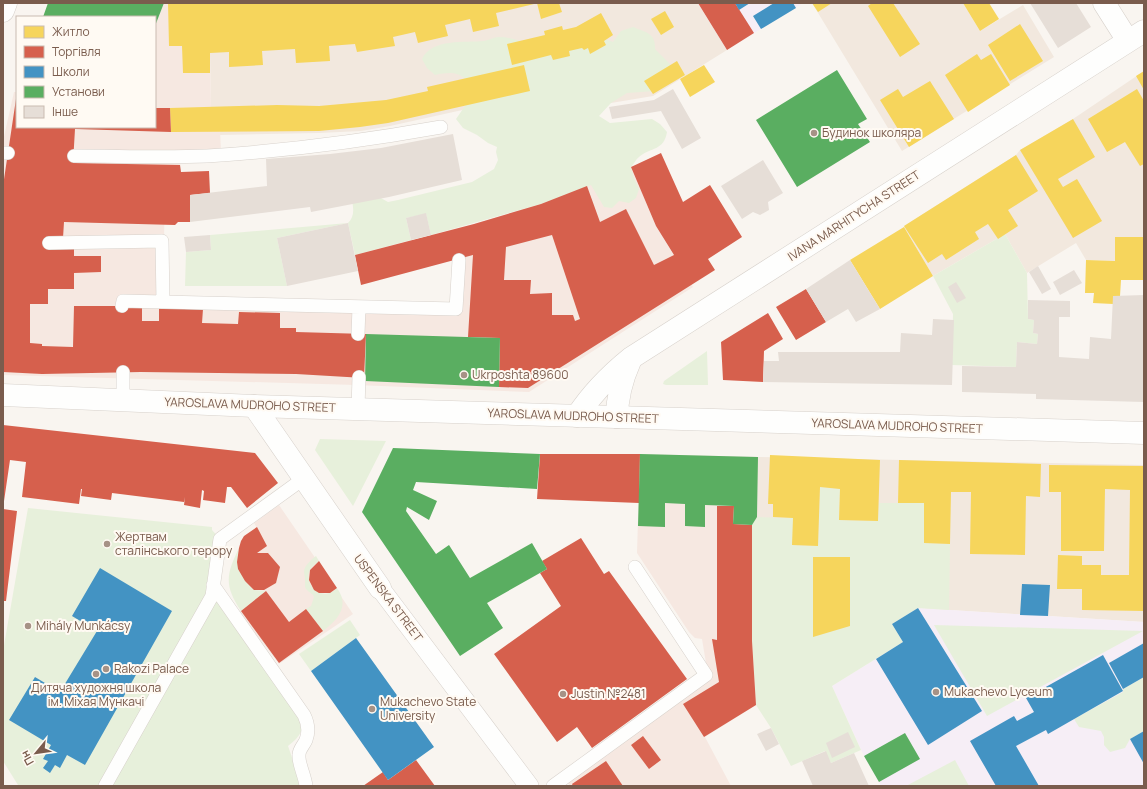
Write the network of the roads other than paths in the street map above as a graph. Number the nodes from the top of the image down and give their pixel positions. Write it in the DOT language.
graph roads {
  1 [pos="6,3"];
  2 [pos="1104,3"];
  3 [pos="3,11"];
  4 [pos="1136,36"];
  5 [pos="441,127"];
  6 [pos="74,156"];
  7 [pos="49,243"];
  8 [pos="459,260"];
  9 [pos="163,302"];
  10 [pos="122,306"];
  11 [pos="359,307"];
  12 [pos="358,334"];
  13 [pos="631,358"];
  14 [pos="123,372"];
  15 [pos="358,377"];
  16 [pos="3,395"];
  17 [pos="124,400"];
  18 [pos="254,406"];
  19 [pos="358,408"];
  20 [pos="577,416"];
  21 [pos="616,417"];
  22 [pos="1144,434"];
  23 [pos="303,479"];
  24 [pos="635,567"];
  25 [pos="213,585"];
  26 [pos="380,588"];
  27 [pos="105,786"];
  28 [pos="306,786"];
  29 [pos="528,786"];
  30 [pos="553,786"];
  1 -- 3 [label="street"];
  2 -- 4 [label="street"];
  4 -- 13 [label="street, IVANA MARHITYCHA STREET"];
  5 -- 6 [label="lane"];
  7 -- 9 [label="lane"];
  8 -- 11 [label="lane"];
  9 -- 10 [label="lane"];
  9 -- 11 [label="lane"];
  11 -- 12 [label="lane"];
  13 -- 20 [label="street, IVANA MARHITYCHA STREET"];
  13 -- 21 [label="street"];
  14 -- 17 [label="lane"];
  15 -- 19 [label="lane"];
  16 -- 17 [label="street, YAROSLAVA MUDROHO STREET"];
  17 -- 18 [label="street, YAROSLAVA MUDROHO STREET"];
  18 -- 19 [label="street, YAROSLAVA MUDROHO STREET"];
  18 -- 23 [label="street, USPENSKA STREET"];
  19 -- 20 [label="street, YAROSLAVA MUDROHO STREET"];
  20 -- 21 [label="street, YAROSLAVA MUDROHO STREET"];
  21 -- 22 [label="street, YAROSLAVA MUDROHO STREET"];
  23 -- 25 [label="lane"];
  23 -- 26 [label="street, USPENSKA STREET"];
  24 -- 30 [label="lane"];
  25 -- 27 [label="lane"];
  25 -- 28 [label="lane"];
  26 -- 29 [label="street, USPENSKA STREET"];
}
